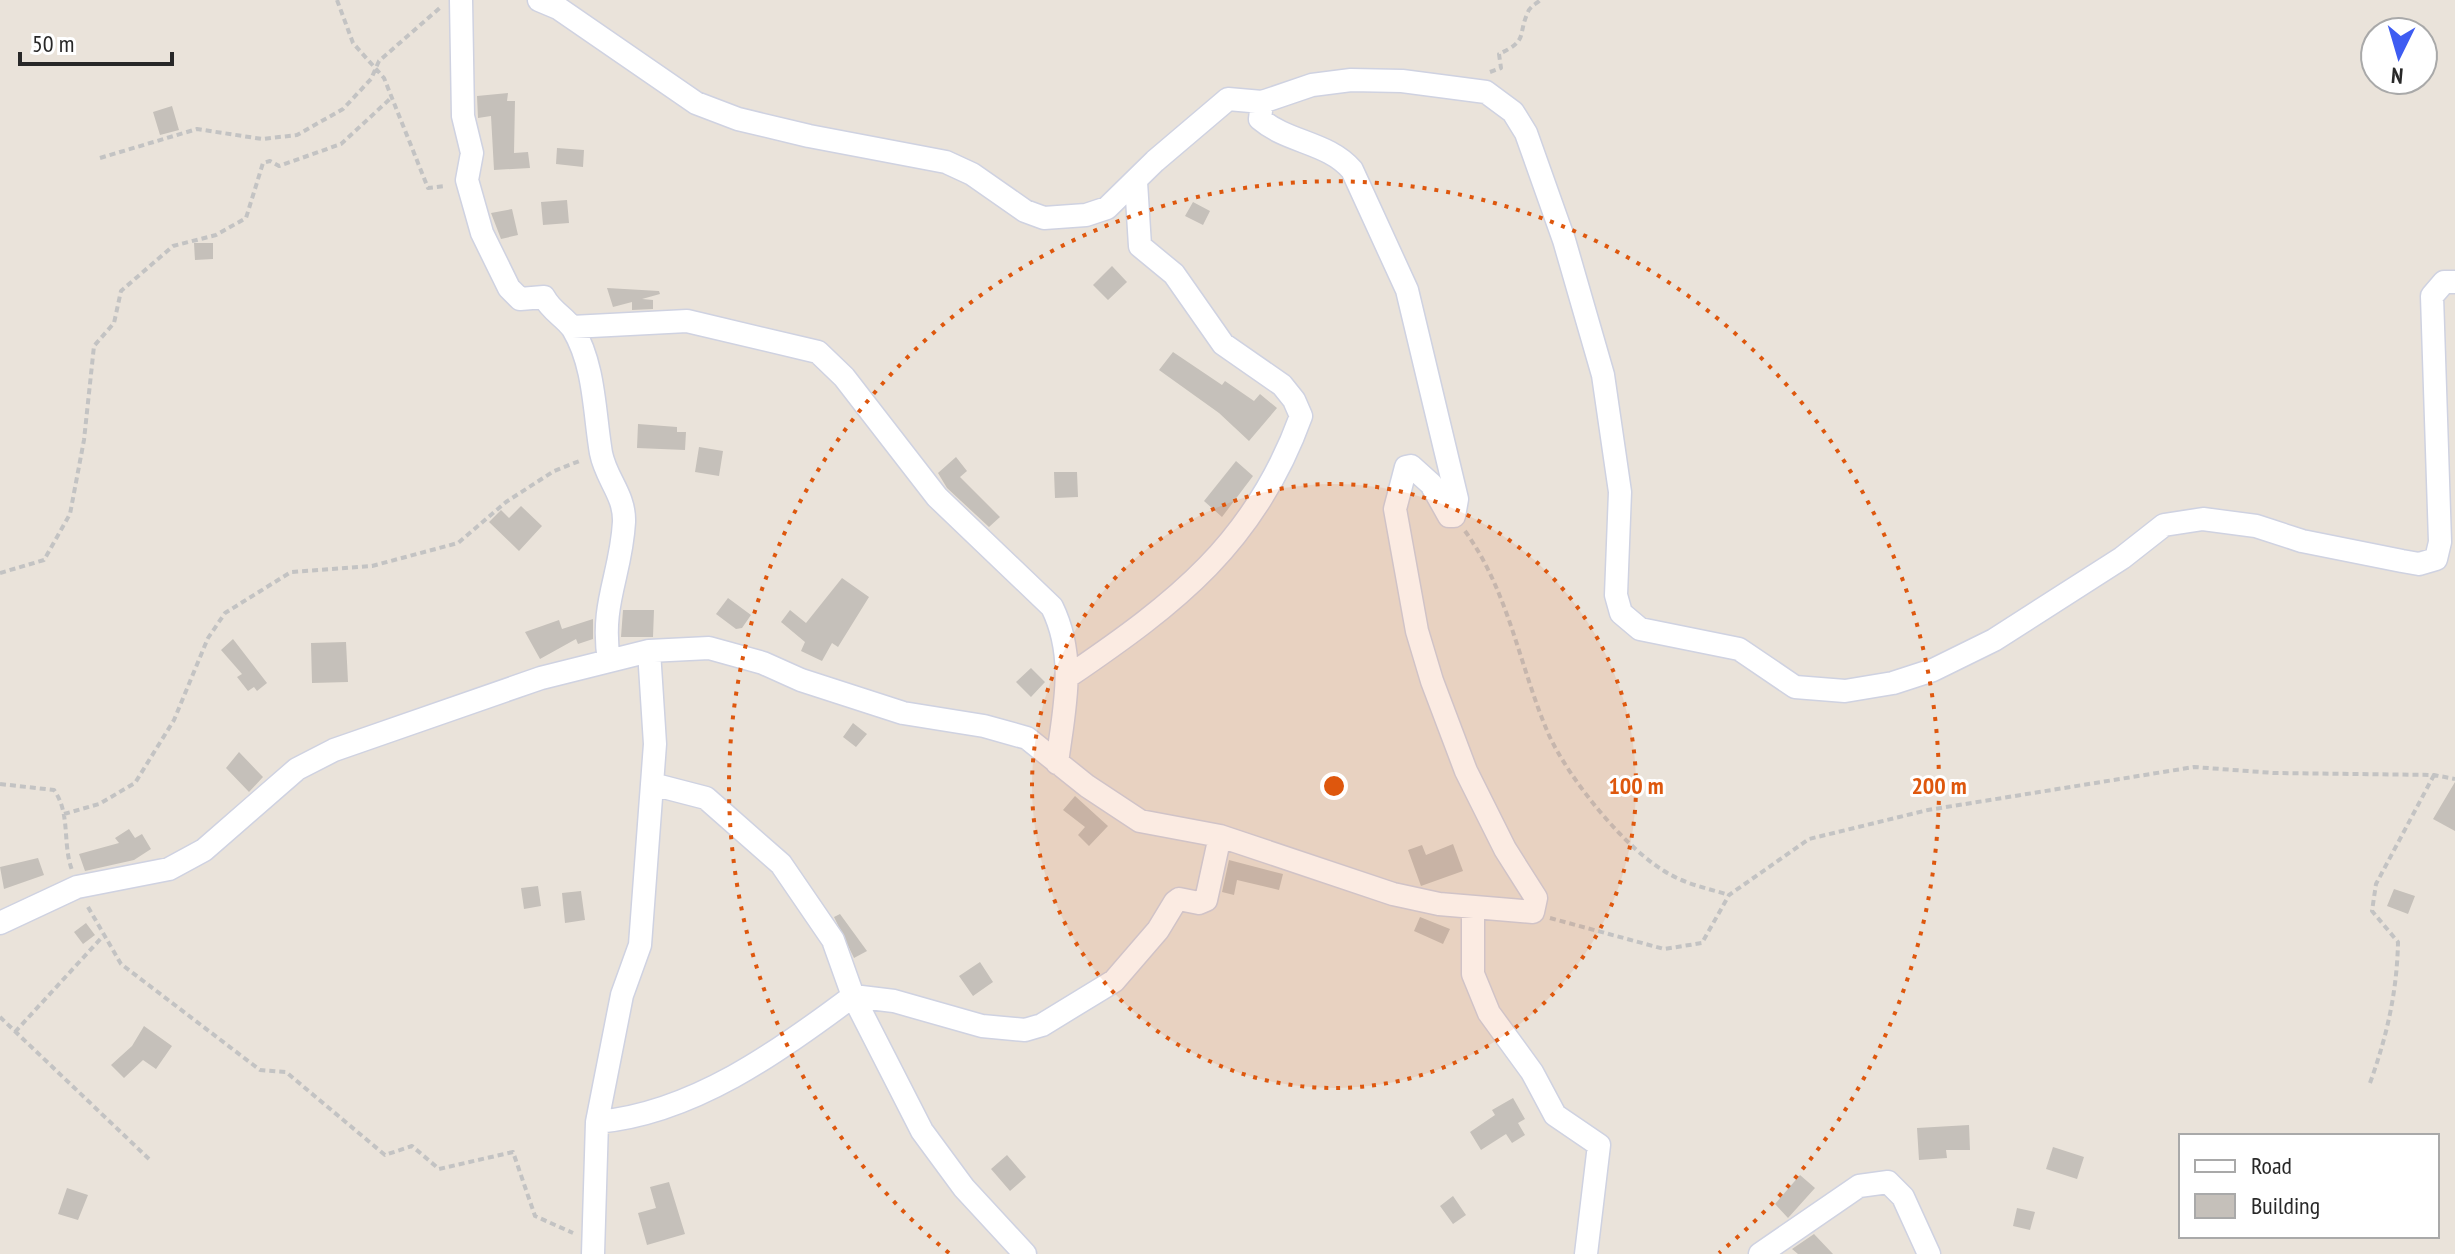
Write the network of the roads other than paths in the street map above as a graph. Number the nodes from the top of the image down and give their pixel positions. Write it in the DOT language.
graph roads {
  1 [pos="461,0"];
  2 [pos="539,0"];
  3 [pos="1262,102"];
  4 [pos="1136,182"];
  5 [pos="2455,282"];
  6 [pos="572,327"];
  7 [pos="649,651"];
  8 [pos="609,661"];
  9 [pos="1069,676"];
  10 [pos="1057,763"];
  11 [pos="652,784"];
  12 [pos="1220,836"];
  13 [pos="1473,909"];
  14 [pos="1,921"];
  15 [pos="853,996"];
  16 [pos="597,1122"];
  17 [pos="594,1248"];
  18 [pos="1025,1254"];
  19 [pos="1586,1254"];
  20 [pos="1760,1254"];
  21 [pos="1929,1254"];
  1 -- 6 [label="street"];
  2 -- 4 [label="street"];
  3 -- 4 [label="street"];
  3 -- 5 [label="street"];
  3 -- 13 [label="street"];
  4 -- 9 [label="street"];
  6 -- 8 [label="street"];
  6 -- 9 [label="street"];
  7 -- 8 [label="street"];
  7 -- 10 [label="street"];
  7 -- 11 [label="street"];
  8 -- 14 [label="street"];
  9 -- 10 [label="street"];
  10 -- 12 [label="street"];
  11 -- 15 [label="street"];
  11 -- 16 [label="street"];
  12 -- 13 [label="street"];
  12 -- 15 [label="street"];
  13 -- 19 [label="street"];
  15 -- 16 [label="street"];
  15 -- 18 [label="street"];
  16 -- 17 [label="street"];
  20 -- 21 [label="street"];
}
